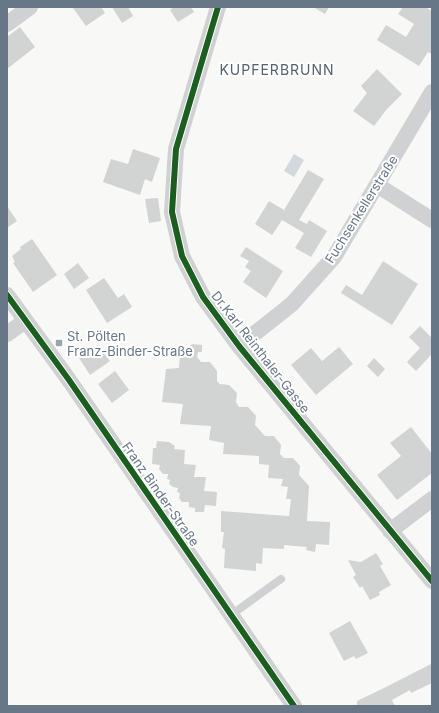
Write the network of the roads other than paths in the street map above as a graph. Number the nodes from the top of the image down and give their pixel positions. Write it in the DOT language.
graph roads {
  1 [pos="30,7"];
  2 [pos="218,7"];
  3 [pos="7,24"];
  4 [pos="432,92"];
  5 [pos="377,185"];
  6 [pos="432,220"];
  7 [pos="7,295"];
  8 [pos="25,321"];
  9 [pos="7,334"];
  10 [pos="239,346"];
  11 [pos="432,499"];
  12 [pos="390,531"];
  13 [pos="281,579"];
  14 [pos="432,582"];
  15 [pos="231,615"];
  16 [pos="294,706"];
  1 -- 3 [label="street"];
  2 -- 10 [label="street, Dr.Karl Reinthaler-Gasse"];
  4 -- 5 [label="street, Fuchsenkellerstraße"];
  5 -- 6 [label="street"];
  5 -- 10 [label="street, Fuchsenkellerstraße"];
  7 -- 8 [label="street, Franz Binder-Straße"];
  8 -- 9 [label="street"];
  8 -- 15 [label="street, Franz Binder-Straße"];
  10 -- 12 [label="street, Dr.Karl Reinthaler-Gasse"];
  11 -- 12 [label="street"];
  12 -- 14 [label="street, Dr.Karl Reinthaler-Gasse"];
  13 -- 15 [label="lane"];
  15 -- 16 [label="street, Franz Binder-Straße"];
}
